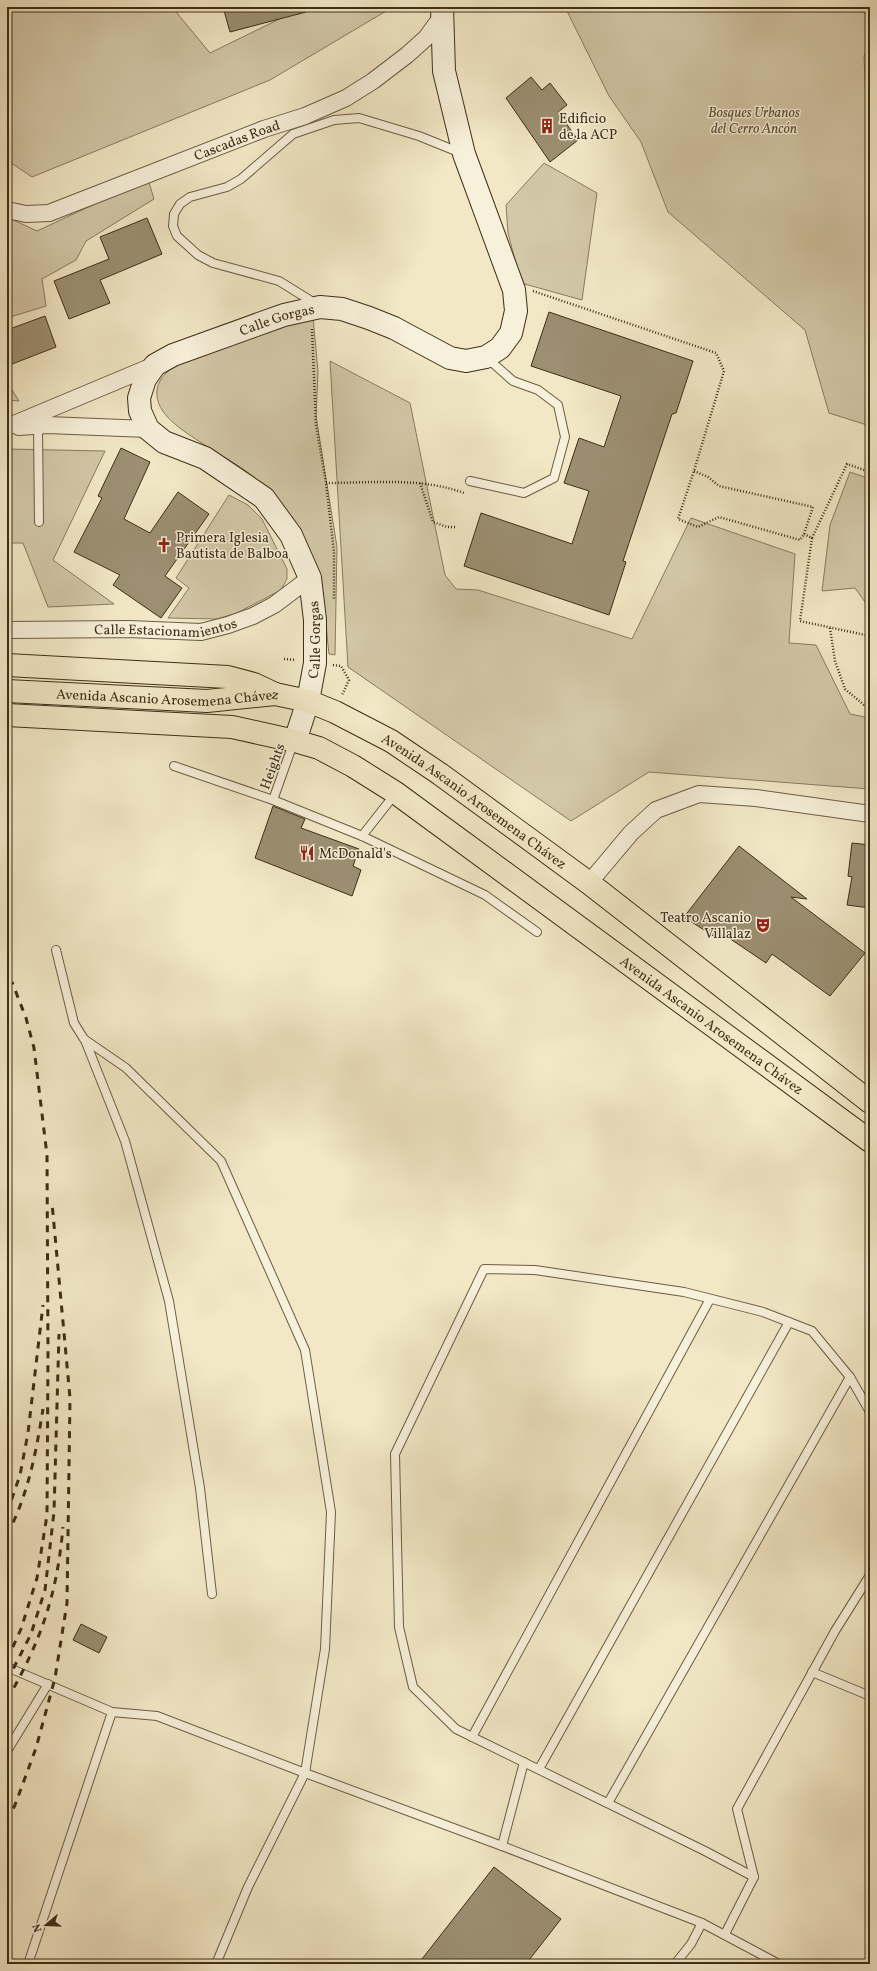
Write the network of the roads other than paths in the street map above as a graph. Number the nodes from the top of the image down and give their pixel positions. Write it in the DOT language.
graph roads {
  1 [pos="442,11"];
  2 [pos="464,154"];
  3 [pos="7,210"];
  4 [pos="316,308"];
  5 [pos="486,357"];
  6 [pos="155,365"];
  7 [pos="38,426"];
  8 [pos="148,429"];
  9 [pos="470,481"];
  10 [pos="39,522"];
  11 [pos="310,578"];
  12 [pos="7,630"];
  13 [pos="7,665"];
  14 [pos="7,691"];
  15 [pos="274,694"];
  16 [pos="308,701"];
  17 [pos="7,715"];
  18 [pos="295,741"];
  19 [pos="174,766"];
  20 [pos="396,793"];
  21 [pos="273,800"];
  22 [pos="870,814"];
  23 [pos="362,836"];
  24 [pos="589,883"];
  25 [pos="537,932"];
  26 [pos="56,950"];
  27 [pos="84,1039"];
  28 [pos="869,1098"];
  29 [pos="870,1140"];
  30 [pos="710,1299"];
  31 [pos="789,1322"];
  32 [pos="850,1377"];
  33 [pos="870,1412"];
  34 [pos="870,1575"];
  35 [pos="212,1594"];
  36 [pos="7,1667"];
  37 [pos="812,1672"];
  38 [pos="48,1684"];
  39 [pos="870,1696"];
  40 [pos="112,1712"];
  41 [pos="472,1736"];
  42 [pos="7,1750"];
  43 [pos="524,1762"];
  44 [pos="539,1769"];
  45 [pos="305,1773"];
  46 [pos="608,1804"];
  47 [pos="502,1846"];
  48 [pos="754,1877"];
  49 [pos="702,1923"];
  50 [pos="725,1934"];
  51 [pos="28,1964"];
  52 [pos="216,1964"];
  53 [pos="675,1964"];
  54 [pos="779,1964"];
  1 -- 2 [label="street, Calle Gorgas"];
  1 -- 3 [label="street, Cascadas Road"];
  2 -- 4 [label="lane"];
  2 -- 5 [label="street, Calle Gorgas"];
  4 -- 5 [label="street, Calle Gorgas"];
  4 -- 6 [label="street, Calle Gorgas"];
  5 -- 9 [label="lane"];
  6 -- 7 [label="street"];
  6 -- 8 [label="street, Calle Gorgas"];
  7 -- 8 [label="street"];
  7 -- 10 [label="lane"];
  8 -- 11 [label="street, Calle Gorgas"];
  11 -- 12 [label="street, Calle Estacionamientos"];
  11 -- 16 [label="street, Calle Gorgas"];
  13 -- 15 [label="main road"];
  14 -- 15 [label="main road, Avenida Ascanio Arosemena Chávez"];
  15 -- 16 [label="main road, Avenida Ascanio Arosemena Chávez"];
  16 -- 18 [label="street, Calle Gorgas"];
  16 -- 24 [label="main road, Avenida Ascanio Arosemena Chávez"];
  17 -- 18 [label="main road, Avenida Ascanio Arosemena Chávez"];
  18 -- 20 [label="main road, Avenida Ascanio Arosemena Chávez"];
  18 -- 21 [label="lane, Heights"];
  19 -- 21 [label="lane"];
  20 -- 23 [label="lane"];
  20 -- 29 [label="main road, Avenida Ascanio Arosemena Chávez"];
  21 -- 23 [label="lane"];
  22 -- 24 [label="street"];
  23 -- 25 [label="lane"];
  24 -- 28 [label="main road, Avenida Ascanio Arosemena Chávez"];
  26 -- 27 [label="lane"];
  27 -- 35 [label="lane"];
  27 -- 45 [label="lane"];
  30 -- 31 [label="lane"];
  30 -- 41 [label="lane"];
  30 -- 41 [label="lane"];
  31 -- 32 [label="lane"];
  31 -- 44 [label="lane"];
  32 -- 33 [label="lane"];
  32 -- 46 [label="lane"];
  34 -- 37 [label="lane"];
  36 -- 38 [label="lane"];
  37 -- 39 [label="lane"];
  37 -- 48 [label="lane"];
  38 -- 40 [label="lane"];
  38 -- 42 [label="lane"];
  40 -- 45 [label="lane"];
  40 -- 51 [label="lane"];
  41 -- 43 [label="lane"];
  43 -- 44 [label="lane"];
  43 -- 47 [label="lane"];
  44 -- 46 [label="lane"];
  45 -- 47 [label="lane"];
  45 -- 52 [label="lane"];
  46 -- 48 [label="lane"];
  47 -- 49 [label="lane"];
  48 -- 50 [label="lane"];
  49 -- 50 [label="lane"];
  49 -- 53 [label="lane"];
  50 -- 54 [label="lane"];
}
